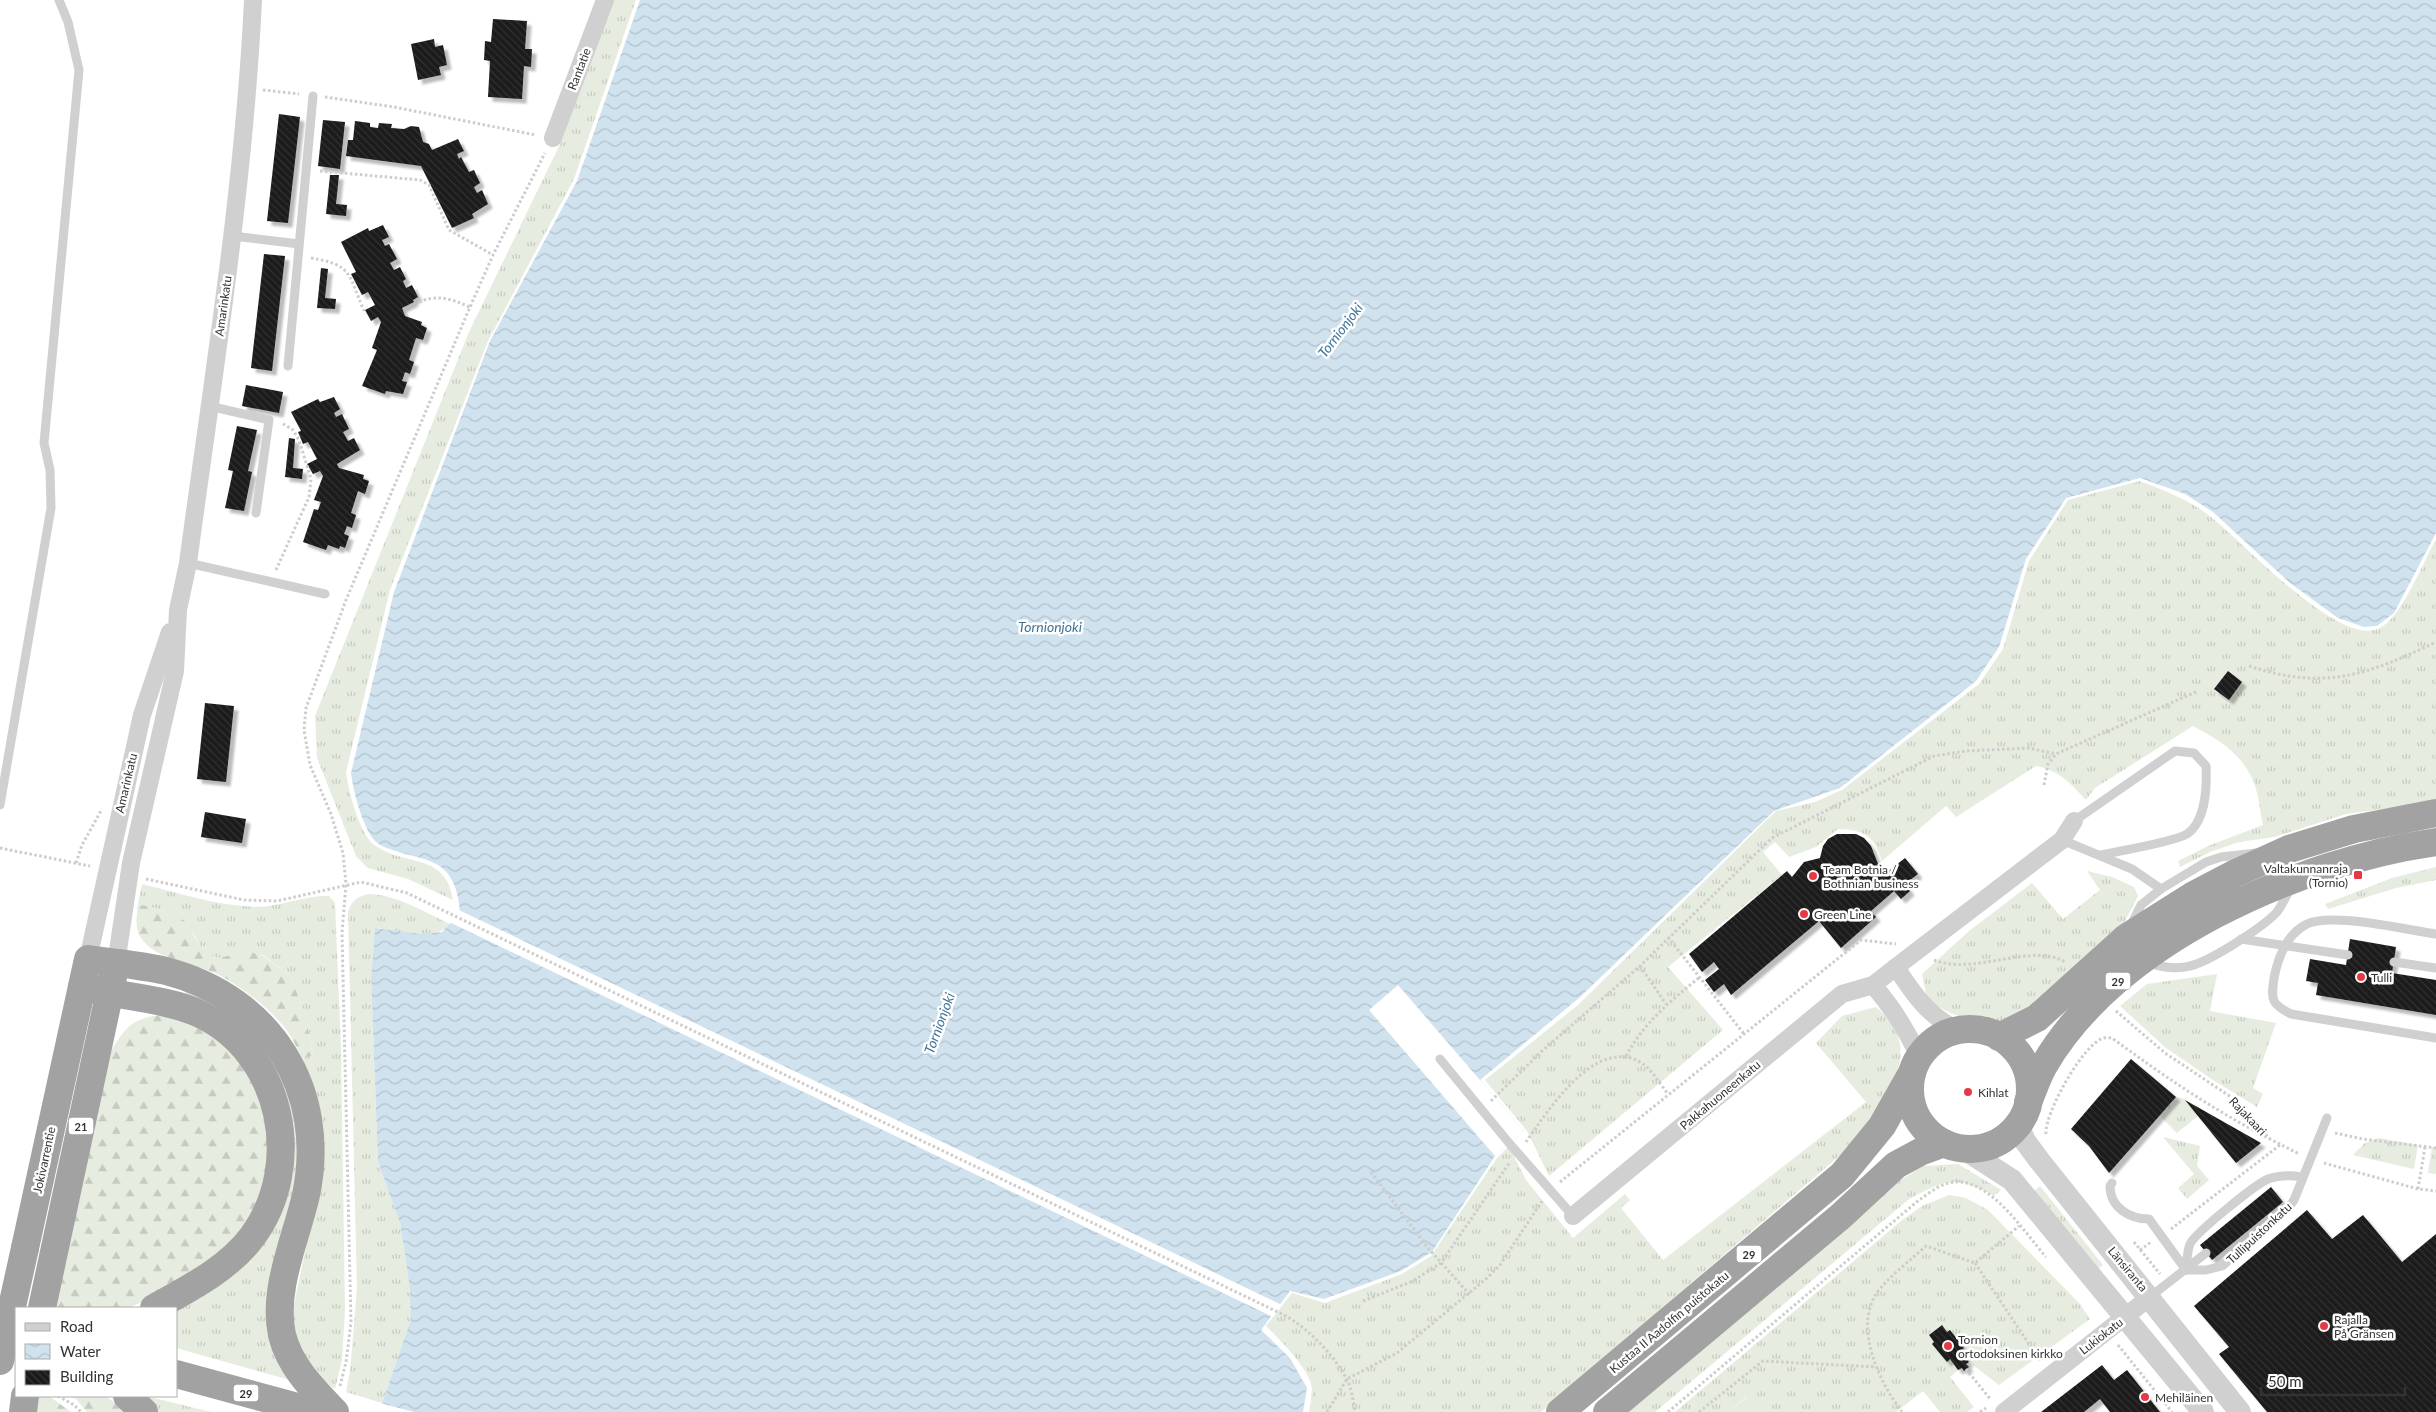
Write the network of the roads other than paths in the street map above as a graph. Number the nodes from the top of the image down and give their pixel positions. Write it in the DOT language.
graph roads {
  1 [pos="59,0"];
  2 [pos="253,0"];
  3 [pos="605,0"];
  4 [pos="313,96"];
  5 [pos="553,138"];
  6 [pos="233,236"];
  7 [pos="299,244"];
  8 [pos="288,366"];
  9 [pos="209,406"];
  10 [pos="256,513"];
  11 [pos="188,563"];
  12 [pos="326,594"];
  13 [pos="178,610"];
  14 [pos="0,805"];
  15 [pos="2436,813"];
  16 [pos="2074,821"];
  17 [pos="2062,840"];
  18 [pos="2436,842"];
  19 [pos="2289,849"];
  20 [pos="2101,855"];
  21 [pos="2298,876"];
  22 [pos="2161,889"];
  23 [pos="2436,934"];
  24 [pos="2127,937"];
  25 [pos="2241,939"];
  26 [pos="2285,945"];
  27 [pos="2348,955"];
  28 [pos="88,959"];
  29 [pos="2143,960"];
  30 [pos="2394,962"];
  31 [pos="116,964"];
  32 [pos="1896,967"];
  33 [pos="2436,968"];
  34 [pos="1873,985"];
  35 [pos="82,987"];
  36 [pos="109,994"];
  37 [pos="1957,1030"];
  38 [pos="1999,1037"];
  39 [pos="2436,1038"];
  40 [pos="1440,1059"];
  41 [pos="1915,1065"];
  42 [pos="2023,1114"];
  43 [pos="2327,1118"];
  44 [pos="1954,1146"];
  45 [pos="2302,1176"];
  46 [pos="2112,1183"];
  47 [pos="1573,1216"];
  48 [pos="2206,1253"];
  49 [pos="2186,1270"];
  50 [pos="2150,1297"];
  51 [pos="0,1305"];
  52 [pos="42,1307"];
  53 [pos="156,1307"];
  54 [pos="15,1312"];
  55 [pos="2125,1318"];
  56 [pos="0,1328"];
  57 [pos="15,1334"];
  58 [pos="0,1361"];
  59 [pos="178,1375"];
  60 [pos="128,1397"];
  61 [pos="337,1401"];
  62 [pos="1998,1407"];
  63 [pos="144,1412"];
  64 [pos="316,1412"];
  65 [pos="1560,1412"];
  66 [pos="1608,1412"];
  67 [pos="2203,1412"];
  68 [pos="2240,1412"];
  1 -- 14 [label="lane"];
  2 -- 6 [label="street, Amarinkatu"];
  3 -- 5 [label="street, Rantatie"];
  4 -- 7 [label="lane"];
  6 -- 7 [label="lane"];
  6 -- 9 [label="street, Amarinkatu"];
  7 -- 8 [label="lane"];
  9 -- 10 [label="lane"];
  9 -- 11 [label="street, Amarinkatu"];
  11 -- 12 [label="lane"];
  11 -- 13 [label="street, Amarinkatu"];
  13 -- 28 [label="street, Amarinkatu"];
  13 -- 31 [label="street, Amarinkatu"];
  15 -- 19 [label="highway, 29"];
  16 -- 17 [label="street, Pakkahuoneenkatu"];
  16 -- 20 [label="lane"];
  17 -- 20 [label="lane"];
  17 -- 32 [label="street, Pakkahuoneenkatu"];
  18 -- 21 [label="highway, 29"];
  19 -- 22 [label="lane"];
  19 -- 24 [label="highway, 29"];
  20 -- 22 [label="lane"];
  21 -- 25 [label="lane"];
  21 -- 29 [label="highway, 29"];
  22 -- 24 [label="lane"];
  23 -- 26 [label="lane"];
  24 -- 29 [label="lane"];
  24 -- 38 [label="highway, 29"];
  25 -- 26 [label="lane"];
  25 -- 29 [label="lane"];
  26 -- 27 [label="lane"];
  26 -- 39 [label="lane"];
  28 -- 31 [label="highway"];
  28 -- 35 [label="highway, Jokivarrentie / 21"];
  29 -- 42 [label="highway, 29"];
  30 -- 33 [label="lane"];
  31 -- 36 [label="highway, 21"];
  31 -- 61 [label="highway"];
  32 -- 34 [label="street, Pakkahuoneenkatu"];
  32 -- 37 [label="street"];
  34 -- 41 [label="street"];
  34 -- 47 [label="street, Pakkahuoneenkatu"];
  35 -- 36 [label="highway"];
  35 -- 58 [label="highway, Jokivarrentie / 21, bridge"];
  36 -- 52 [label="highway, 21"];
  36 -- 53 [label="highway"];
  37 -- 38 [label="highway, 29"];
  37 -- 41 [label="highway, 29"];
  38 -- 42 [label="highway"];
  40 -- 47 [label="lane"];
  41 -- 44 [label="highway"];
  41 -- 65 [label="highway, Kustaa II Aadolfin puistokatu / 29"];
  42 -- 44 [label="highway, 29"];
  42 -- 50 [label="street, Länsiranta"];
  43 -- 45 [label="lane, Tullipuistonkatu"];
  44 -- 55 [label="street"];
  44 -- 66 [label="highway, 29"];
  45 -- 49 [label="lane, Tullipuistonkatu"];
  45 -- 49 [label="lane"];
  46 -- 49 [label="lane"];
  48 -- 49 [label="lane, Tullipuistonkatu"];
  49 -- 50 [label="lane, Tullipuistonkatu"];
  50 -- 55 [label="street, Lukiokatu"];
  50 -- 68 [label="street, Länsiranta"];
  51 -- 54 [label="highway"];
  55 -- 62 [label="street, Lukiokatu"];
  55 -- 67 [label="street"];
  56 -- 57 [label="highway"];
  59 -- 64 [label="highway, 29"];
  60 -- 63 [label="highway"];
}
